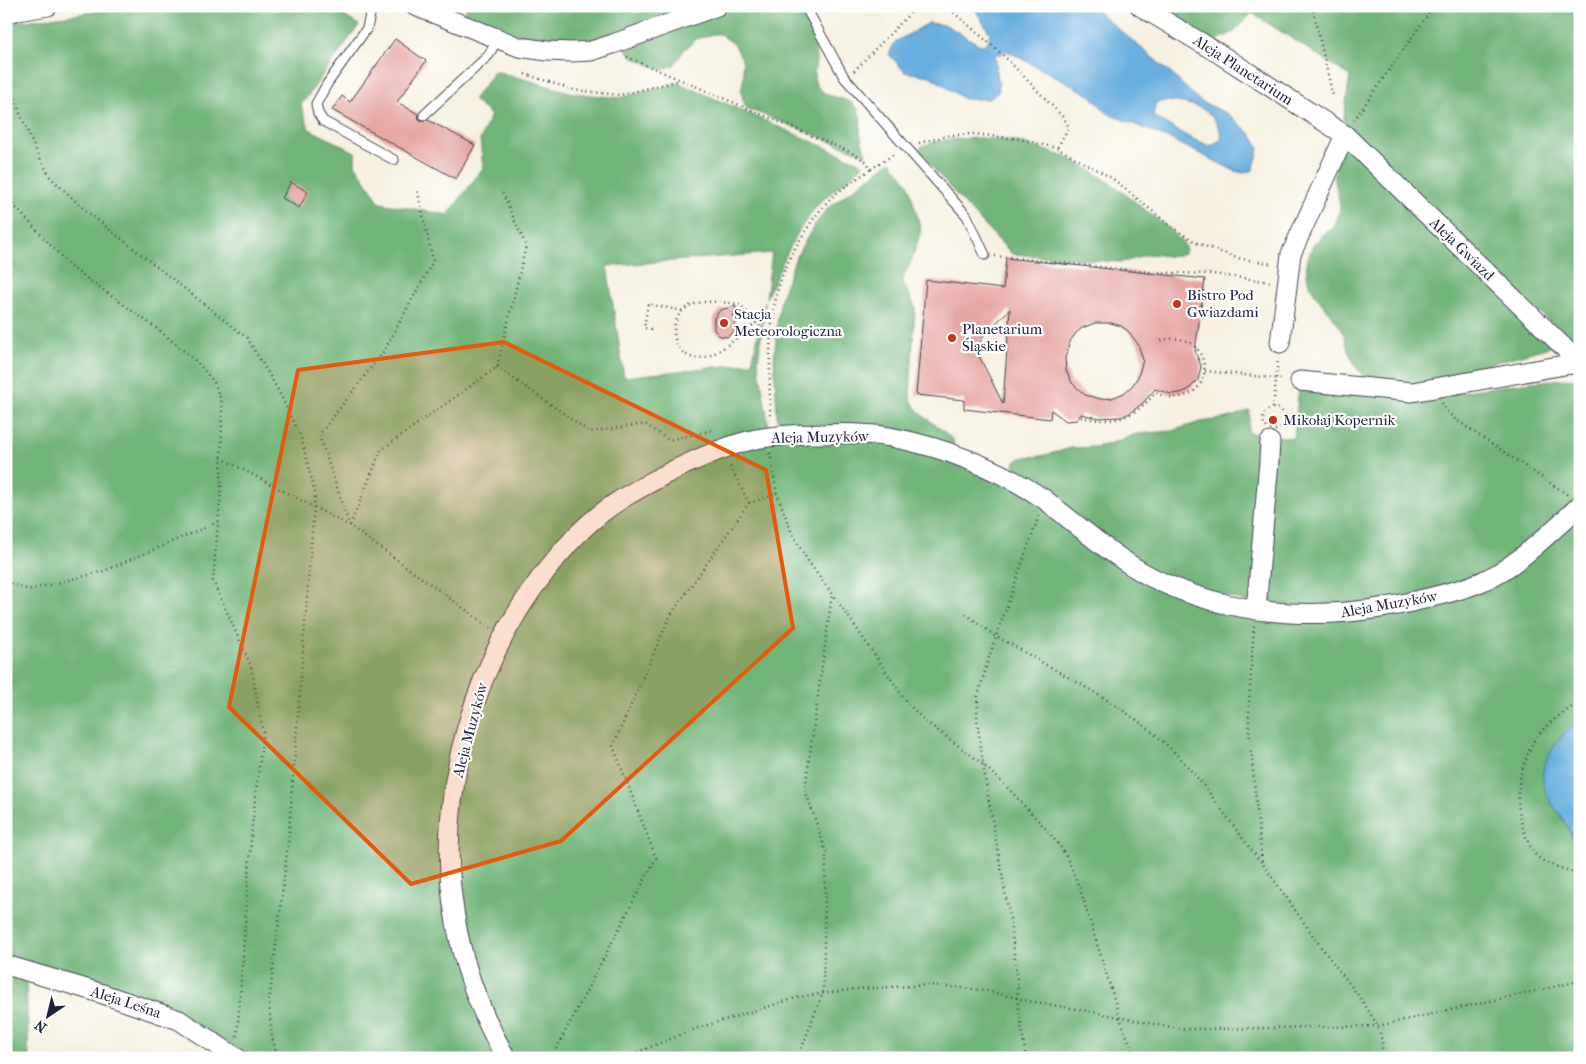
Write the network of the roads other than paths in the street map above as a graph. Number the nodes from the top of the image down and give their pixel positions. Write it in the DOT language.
graph roads {
  1 [pos="48,6"];
  2 [pos="372,6"];
  3 [pos="415,6"];
  4 [pos="717,6"];
  5 [pos="805,6"];
  6 [pos="1140,6"];
  7 [pos="10,16"];
  8 [pos="497,40"];
  9 [pos="424,115"];
  10 [pos="1344,135"];
  11 [pos="394,160"];
  12 [pos="985,255"];
  13 [pos="1280,343"];
  14 [pos="1580,364"];
  15 [pos="1300,381"];
  16 [pos="1269,454"];
  17 [pos="1576,501"];
  18 [pos="1256,610"];
  19 [pos="6,965"];
  20 [pos="236,1057"];
  21 [pos="506,1058"];
  1 -- 7 [label="street"];
  2 -- 11 [label="lane"];
  3 -- 8 [label="street"];
  4 -- 8 [label="street"];
  5 -- 12 [label="lane"];
  6 -- 10 [label="street, Aleja Planetarium"];
  8 -- 9 [label="lane"];
  10 -- 13 [label="street"];
  10 -- 14 [label="street, Aleja Gwiazd"];
  14 -- 15 [label="street"];
  16 -- 18 [label="street"];
  17 -- 18 [label="street, Aleja Muzyków"];
  18 -- 21 [label="street, Aleja Muzyków"];
  19 -- 20 [label="street, Aleja Leśna"];
}
